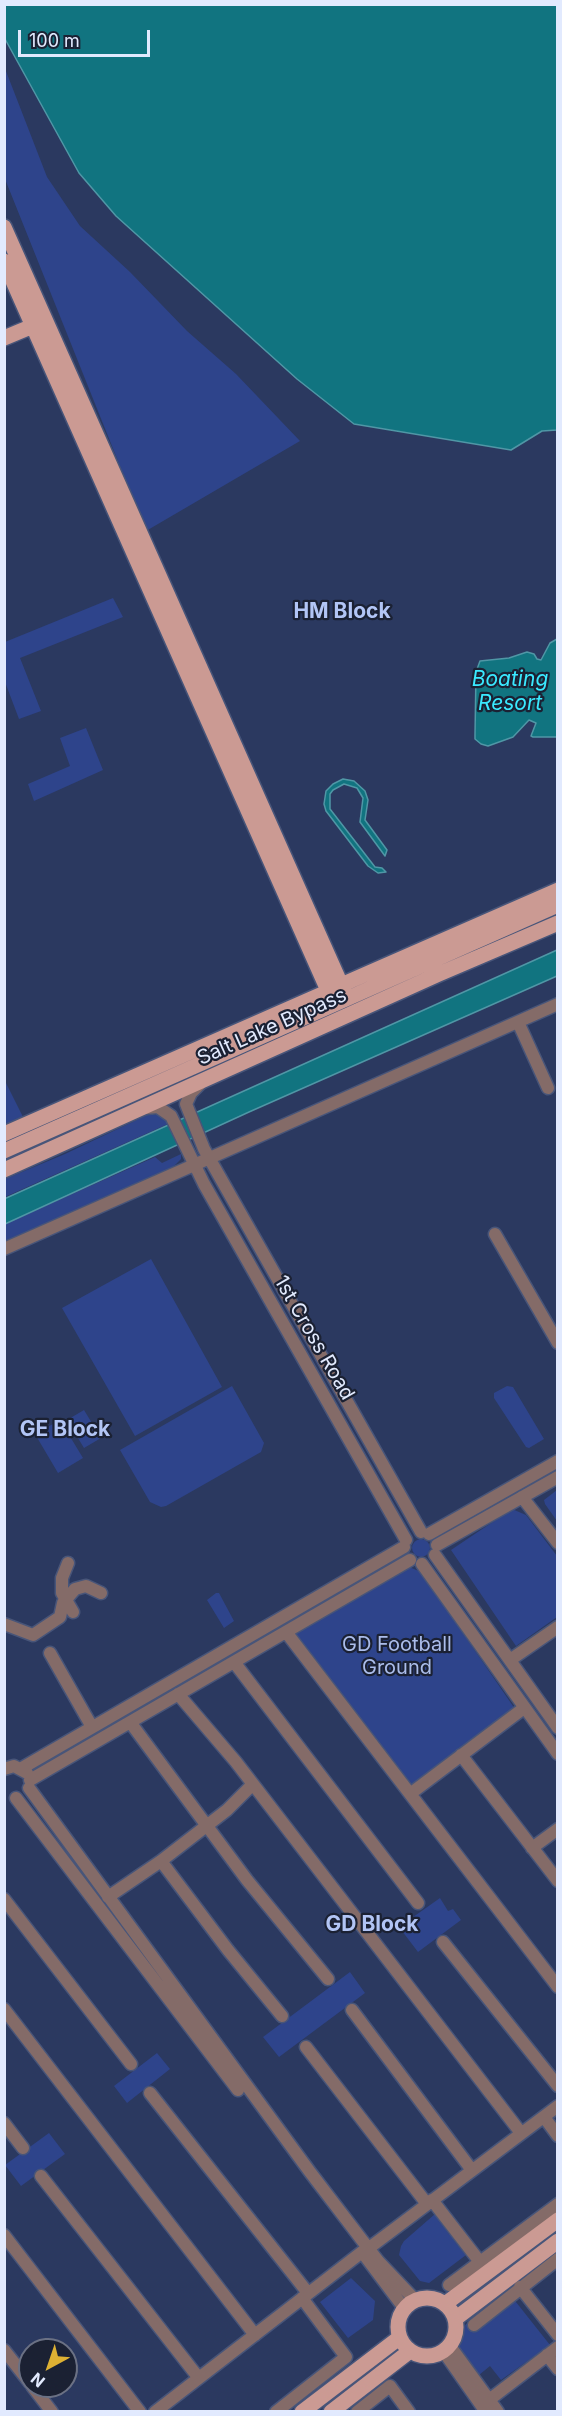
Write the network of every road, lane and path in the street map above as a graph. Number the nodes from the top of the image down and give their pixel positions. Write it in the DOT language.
graph roads {
  1 [pos="4,227"];
  2 [pos="4,261"];
  3 [pos="38,319"];
  4 [pos="4,331"];
  5 [pos="4,338"];
  6 [pos="556,898"];
  7 [pos="558,923"];
  8 [pos="338,994"];
  9 [pos="558,1004"];
  10 [pos="518,1022"];
  11 [pos="225,1036"];
  12 [pos="214,1058"];
  13 [pos="203,1081"];
  14 [pos="548,1088"];
  15 [pos="144,1108"];
  16 [pos="4,1134"];
  17 [pos="8,1147"];
  18 [pos="207,1154"];
  19 [pos="192,1161"];
  20 [pos="4,1170"];
  21 [pos="495,1234"];
  22 [pos="4,1249"];
  23 [pos="263,1254"];
  24 [pos="248,1261"];
  25 [pos="558,1343"];
  26 [pos="368,1439"];
  27 [pos="354,1448"];
  28 [pos="558,1461"];
  29 [pos="558,1477"];
  30 [pos="522,1497"];
  31 [pos="425,1533"];
  32 [pos="405,1543"];
  33 [pos="558,1543"];
  34 [pos="436,1550"];
  35 [pos="416,1562"];
  36 [pos="68,1563"];
  37 [pos="101,1593"];
  38 [pos="66,1600"];
  39 [pos="73,1612"];
  40 [pos="4,1624"];
  41 [pos="558,1627"];
  42 [pos="286,1632"];
  43 [pos="50,1653"];
  44 [pos="510,1660"];
  45 [pos="234,1662"];
  46 [pos="178,1694"];
  47 [pos="137,1701"];
  48 [pos="524,1707"];
  49 [pos="144,1714"];
  50 [pos="130,1722"];
  51 [pos="92,1727"];
  52 [pos="558,1728"];
  53 [pos="557,1752"];
  54 [pos="461,1755"];
  55 [pos="21,1768"];
  56 [pos="4,1769"];
  57 [pos="29,1784"];
  58 [pos="253,1784"];
  59 [pos="410,1794"];
  60 [pos="8,1797"];
  61 [pos="206,1825"];
  62 [pos="558,1829"];
  63 [pos="532,1848"];
  64 [pos="77,1854"];
  65 [pos="161,1862"];
  66 [pos="66,1863"];
  67 [pos="558,1881"];
  68 [pos="108,1896"];
  69 [pos="4,1899"];
  70 [pos="418,1903"];
  71 [pos="132,1941"];
  72 [pos="443,1942"];
  73 [pos="328,1979"];
  74 [pos="558,1987"];
  75 [pos="4,2009"];
  76 [pos="352,2010"];
  77 [pos="282,2016"];
  78 [pos="306,2047"];
  79 [pos="131,2064"];
  80 [pos="558,2086"];
  81 [pos="150,2093"];
  82 [pos="558,2106"];
  83 [pos="544,2117"];
  84 [pos="4,2123"];
  85 [pos="521,2133"];
  86 [pos="558,2136"];
  87 [pos="24,2148"];
  88 [pos="471,2169"];
  89 [pos="41,2176"];
  90 [pos="429,2202"];
  91 [pos="558,2204"];
  92 [pos="558,2220"];
  93 [pos="4,2235"];
  94 [pos="558,2241"];
  95 [pos="365,2250"];
  96 [pos="558,2259"];
  97 [pos="480,2262"];
  98 [pos="449,2285"];
  99 [pos="520,2287"];
  100 [pos="305,2296"];
  101 [pos="410,2304"];
  102 [pos="445,2304"];
  103 [pos="455,2319"];
  104 [pos="474,2325"];
  105 [pos="255,2335"];
  106 [pos="558,2336"];
  107 [pos="399,2338"];
  108 [pos="558,2347"];
  109 [pos="447,2349"];
  110 [pos="4,2350"];
  111 [pos="410,2351"];
  112 [pos="547,2355"];
  113 [pos="18,2368"];
  114 [pos="558,2369"];
  115 [pos="198,2377"];
  116 [pos="42,2398"];
  117 [pos="482,2407"];
  118 [pos="52,2412"];
  119 [pos="140,2412"];
  120 [pos="155,2412"];
  121 [pos="276,2412"];
  122 [pos="302,2412"];
  123 [pos="331,2412"];
  124 [pos="357,2412"];
  125 [pos="409,2412"];
  126 [pos="498,2412"];
  1 -- 3 [label="main road"];
  2 -- 3 [label="main road"];
  3 -- 4 [label="main road"];
  3 -- 5 [label="main road"];
  3 -- 8 [label="main road"];
  6 -- 8 [label="main road, Salt Lake Bypass"];
  7 -- 13 [label="main road, Salt Lake Bypass"];
  8 -- 11 [label="main road, Salt Lake Bypass"];
  8 -- 12 [label="main road, Salt Lake Bypass"];
  9 -- 10 [label="street"];
  10 -- 14 [label="street"];
  10 -- 18 [label="street"];
  11 -- 12 [label="main road"];
  11 -- 16 [label="main road, Salt Lake Bypass"];
  12 -- 17 [label="main road, Salt Lake Bypass"];
  13 -- 15 [label="main road, Salt Lake Bypass"];
  13 -- 18 [label="street, 1st Cross Road"];
  15 -- 19 [label="street, 1st Cross Road"];
  15 -- 20 [label="main road, Salt Lake Bypass"];
  18 -- 19 [label="street"];
  18 -- 23 [label="street, 1st Cross Road"];
  19 -- 22 [label="street"];
  19 -- 24 [label="street, 1st Cross Road"];
  21 -- 25 [label="street"];
  23 -- 24 [label="street"];
  23 -- 26 [label="street, 1st Cross Road"];
  24 -- 27 [label="street, 1st Cross Road"];
  26 -- 27 [label="street"];
  26 -- 31 [label="street, 1st Cross Road"];
  27 -- 32 [label="street, 1st Cross Road"];
  28 -- 31 [label="street"];
  29 -- 30 [label="street"];
  30 -- 33 [label="street"];
  30 -- 34 [label="street"];
  31 -- 32 [label="street"];
  31 -- 34 [label="street"];
  32 -- 35 [label="street"];
  32 -- 47 [label="street"];
  34 -- 35 [label="street"];
  34 -- 44 [label="street"];
  35 -- 42 [label="street"];
  35 -- 48 [label="street"];
  36 -- 38 [label="street"];
  37 -- 38 [label="street"];
  38 -- 39 [label="street"];
  38 -- 40 [label="street"];
  41 -- 44 [label="street"];
  42 -- 45 [label="street"];
  42 -- 59 [label="street"];
  43 -- 51 [label="street"];
  44 -- 52 [label="street"];
  45 -- 46 [label="street"];
  45 -- 70 [label="street"];
  46 -- 49 [label="street"];
  46 -- 58 [label="street"];
  47 -- 49 [label="street"];
  47 -- 51 [label="street"];
  48 -- 53 [label="street"];
  48 -- 54 [label="street"];
  49 -- 50 [label="street"];
  50 -- 57 [label="street"];
  50 -- 61 [label="street"];
  51 -- 55 [label="street"];
  54 -- 59 [label="street"];
  54 -- 63 [label="street"];
  55 -- 56 [label="street"];
  55 -- 57 [label="street"];
  57 -- 60 [label="street"];
  57 -- 64 [label="street"];
  58 -- 61 [label="street"];
  58 -- 85 [label="street"];
  59 -- 74 [label="street"];
  60 -- 66 [label="street"];
  61 -- 65 [label="street"];
  61 -- 73 [label="street"];
  62 -- 63 [label="street"];
  63 -- 67 [label="street"];
  64 -- 66 [label="street"];
  64 -- 68 [label="street"];
  65 -- 68 [label="street"];
  65 -- 77 [label="street"];
  66 -- 71 [label="street"];
  68 -- 71 [label="street"];
  69 -- 79 [label="street"];
  71 -- 95 [label="street"];
  72 -- 80 [label="street"];
  75 -- 105 [label="street"];
  76 -- 88 [label="street"];
  78 -- 90 [label="street"];
  81 -- 100 [label="street"];
  82 -- 83 [label="street"];
  83 -- 85 [label="street"];
  83 -- 86 [label="street"];
  84 -- 87 [label="street"];
  85 -- 88 [label="street"];
  88 -- 90 [label="street"];
  89 -- 115 [label="street"];
  90 -- 95 [label="street"];
  90 -- 97 [label="street"];
  91 -- 97 [label="street"];
  92 -- 102 [label="main road"];
  93 -- 119 [label="street"];
  94 -- 103 [label="main road"];
  95 -- 100 [label="street"];
  95 -- 101 [label="street"];
  96 -- 99 [label="street"];
  97 -- 98 [label="street"];
  99 -- 104 [label="street"];
  99 -- 106 [label="street"];
  100 -- 105 [label="street"];
  100 -- 121 [label="street"];
  101 -- 102 [label="main road"];
  101 -- 107 [label="main road"];
  102 -- 103 [label="main road"];
  103 -- 109 [label="main road"];
  105 -- 115 [label="street"];
  107 -- 111 [label="main road"];
  107 -- 122 [label="main road"];
  108 -- 112 [label="street"];
  109 -- 111 [label="main road"];
  109 -- 117 [label="street"];
  110 -- 113 [label="street"];
  111 -- 123 [label="main road"];
  112 -- 114 [label="street"];
  112 -- 117 [label="street"];
  115 -- 120 [label="street"];
  116 -- 118 [label="street"];
  117 -- 126 [label="street"];
  124 -- 125 [label="street"];
}
